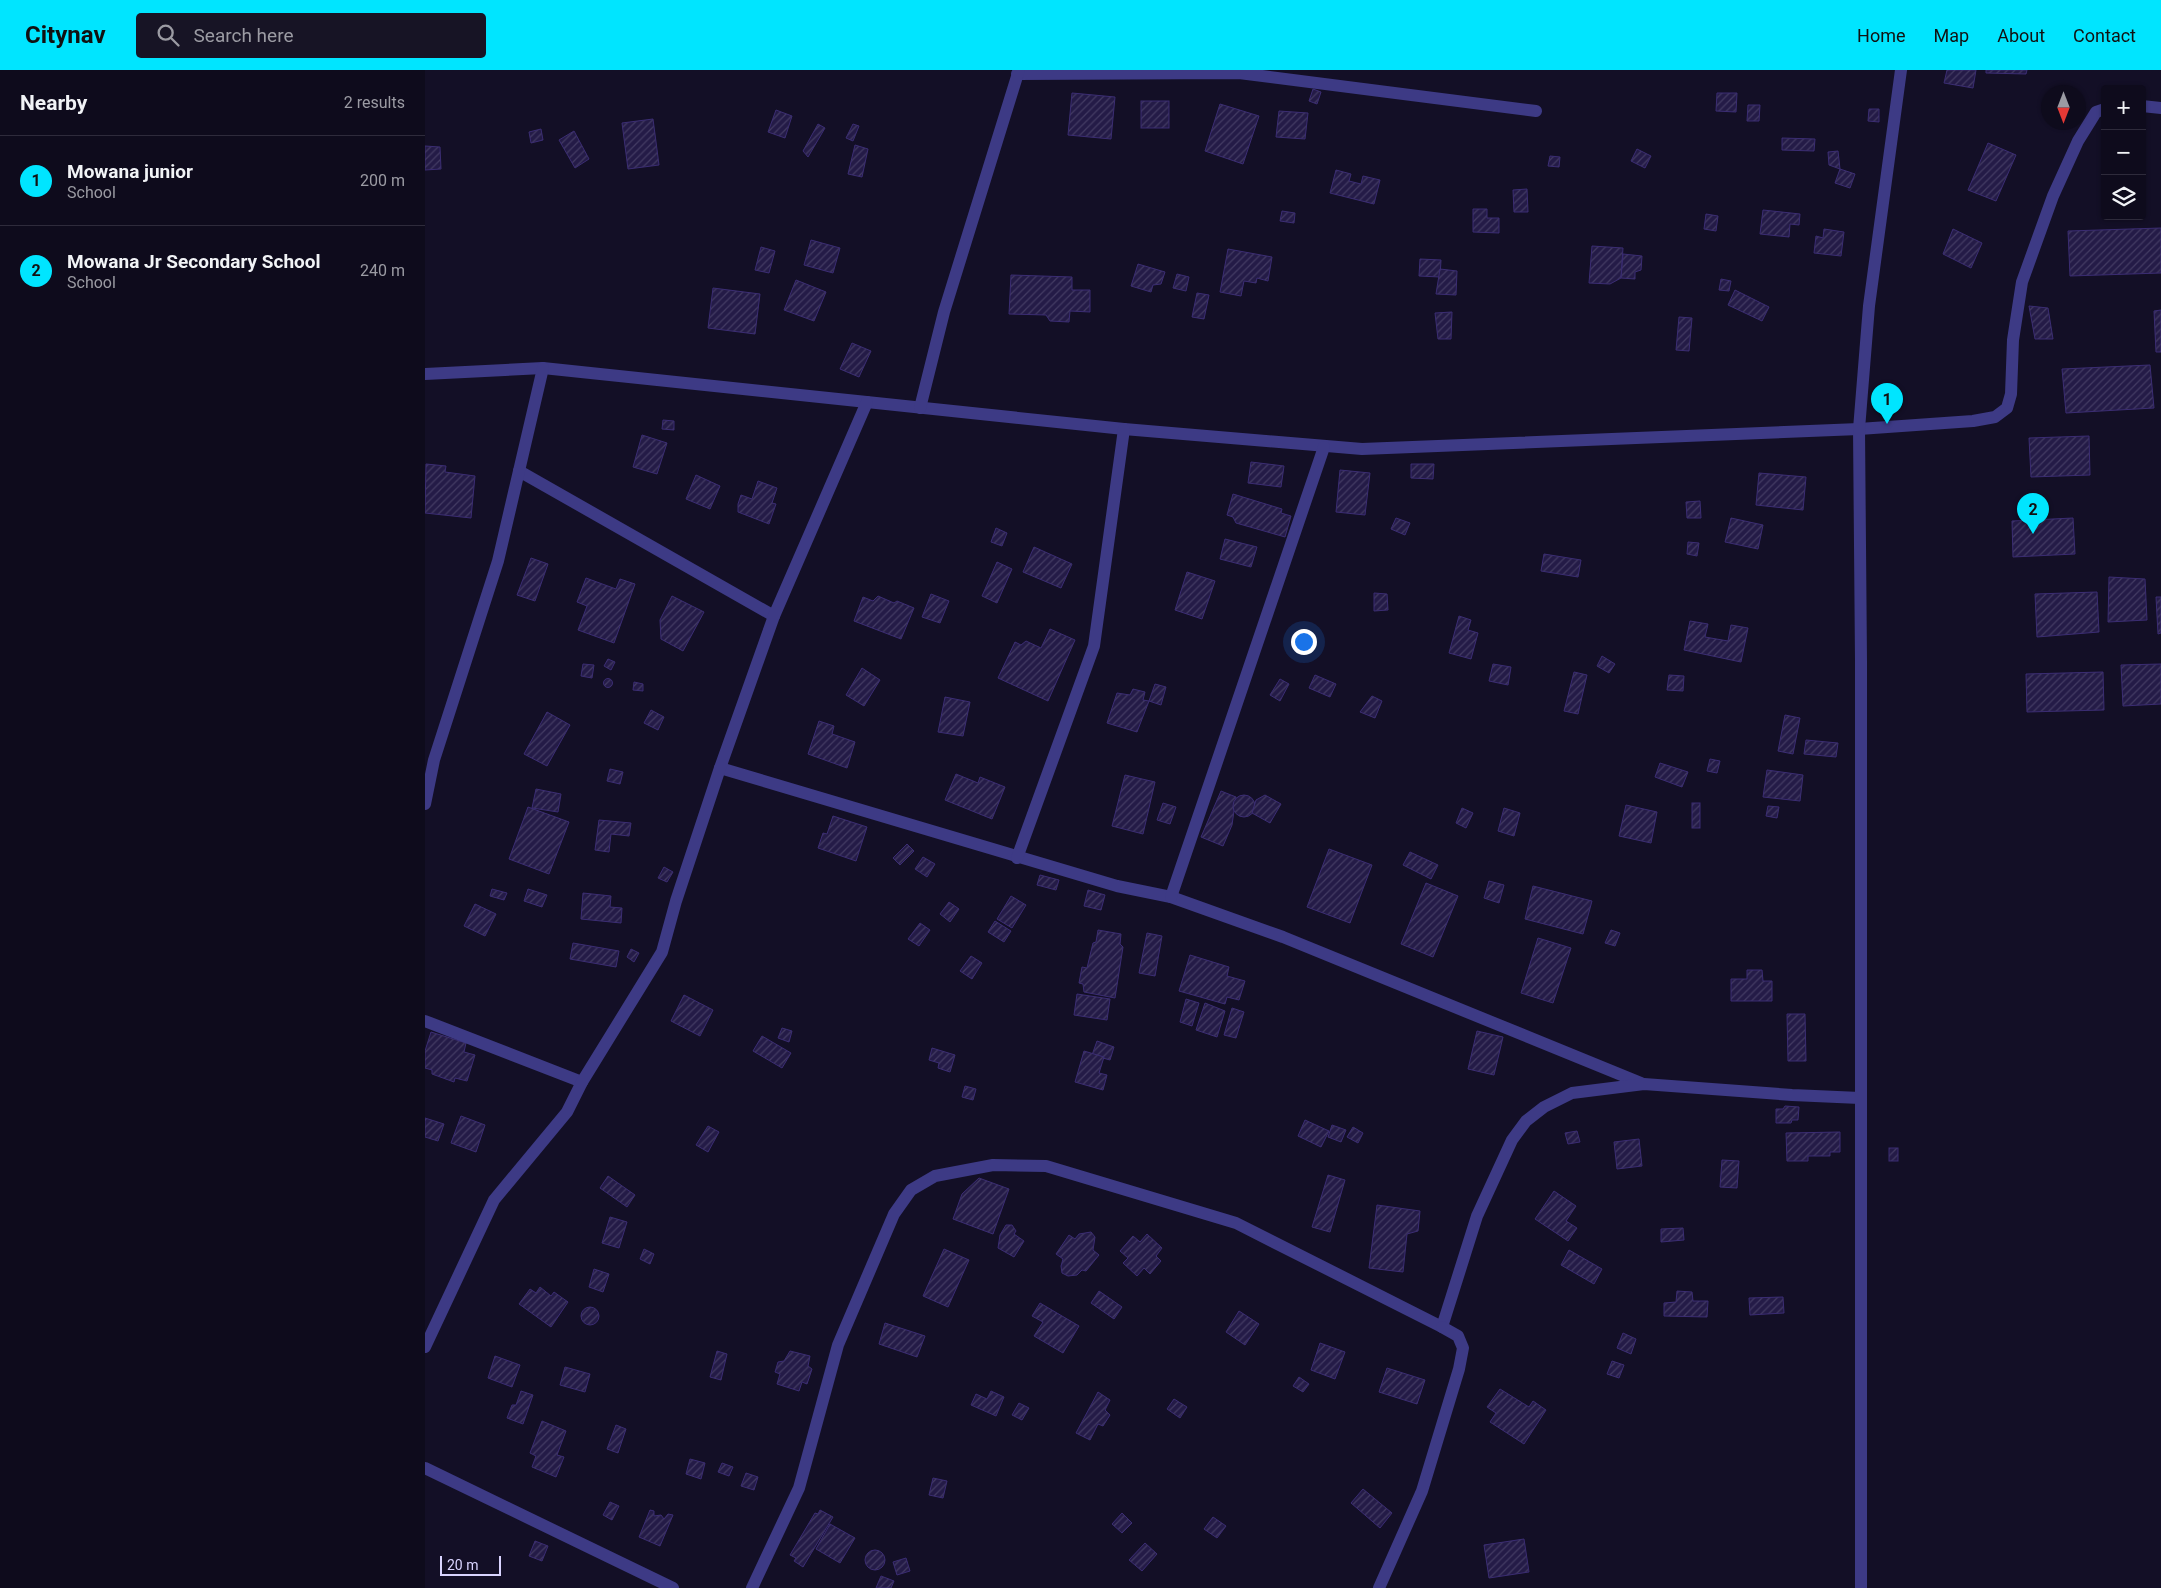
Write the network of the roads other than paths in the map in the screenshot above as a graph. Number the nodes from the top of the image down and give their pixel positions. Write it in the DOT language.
graph roads {
  1 [pos="1901,70"];
  2 [pos="1018,72"];
  3 [pos="2146,106"];
  4 [pos="2161,108"];
  5 [pos="2101,110"];
  6 [pos="1536,111"];
  7 [pos="543,368"];
  8 [pos="425,374"];
  9 [pos="867,402"];
  10 [pos="921,408"];
  11 [pos="1124,429"];
  12 [pos="1859,429"];
  13 [pos="1324,447"];
  14 [pos="519,470"];
  15 [pos="774,616"];
  16 [pos="720,768"];
  17 [pos="425,804"];
  18 [pos="1017,858"];
  19 [pos="1171,897"];
  20 [pos="425,1021"];
  21 [pos="582,1082"];
  22 [pos="1644,1084"];
  23 [pos="1860,1098"];
  24 [pos="1442,1327"];
  25 [pos="425,1347"];
  26 [pos="425,1468"];
  27 [pos="673,1588"];
  28 [pos="752,1588"];
  29 [pos="1379,1588"];
  30 [pos="1861,1588"];
  1 -- 12 [label="street"];
  2 -- 6 [label="street"];
  2 -- 10 [label="street"];
  3 -- 4 [label="street"];
  5 -- 12 [label="street"];
  7 -- 8 [label="street"];
  7 -- 9 [label="street"];
  7 -- 14 [label="street"];
  9 -- 10 [label="street"];
  9 -- 15 [label="street"];
  10 -- 11 [label="street"];
  11 -- 13 [label="street"];
  11 -- 18 [label="street"];
  12 -- 13 [label="street"];
  12 -- 23 [label="street"];
  13 -- 19 [label="street"];
  14 -- 15 [label="street"];
  14 -- 17 [label="street"];
  15 -- 16 [label="street"];
  16 -- 18 [label="street"];
  16 -- 21 [label="street"];
  18 -- 19 [label="street"];
  19 -- 22 [label="street"];
  20 -- 21 [label="street"];
  21 -- 25 [label="street"];
  22 -- 23 [label="street"];
  22 -- 24 [label="street"];
  23 -- 30 [label="street"];
  24 -- 28 [label="street"];
  24 -- 29 [label="street"];
  26 -- 27 [label="street"];
}
